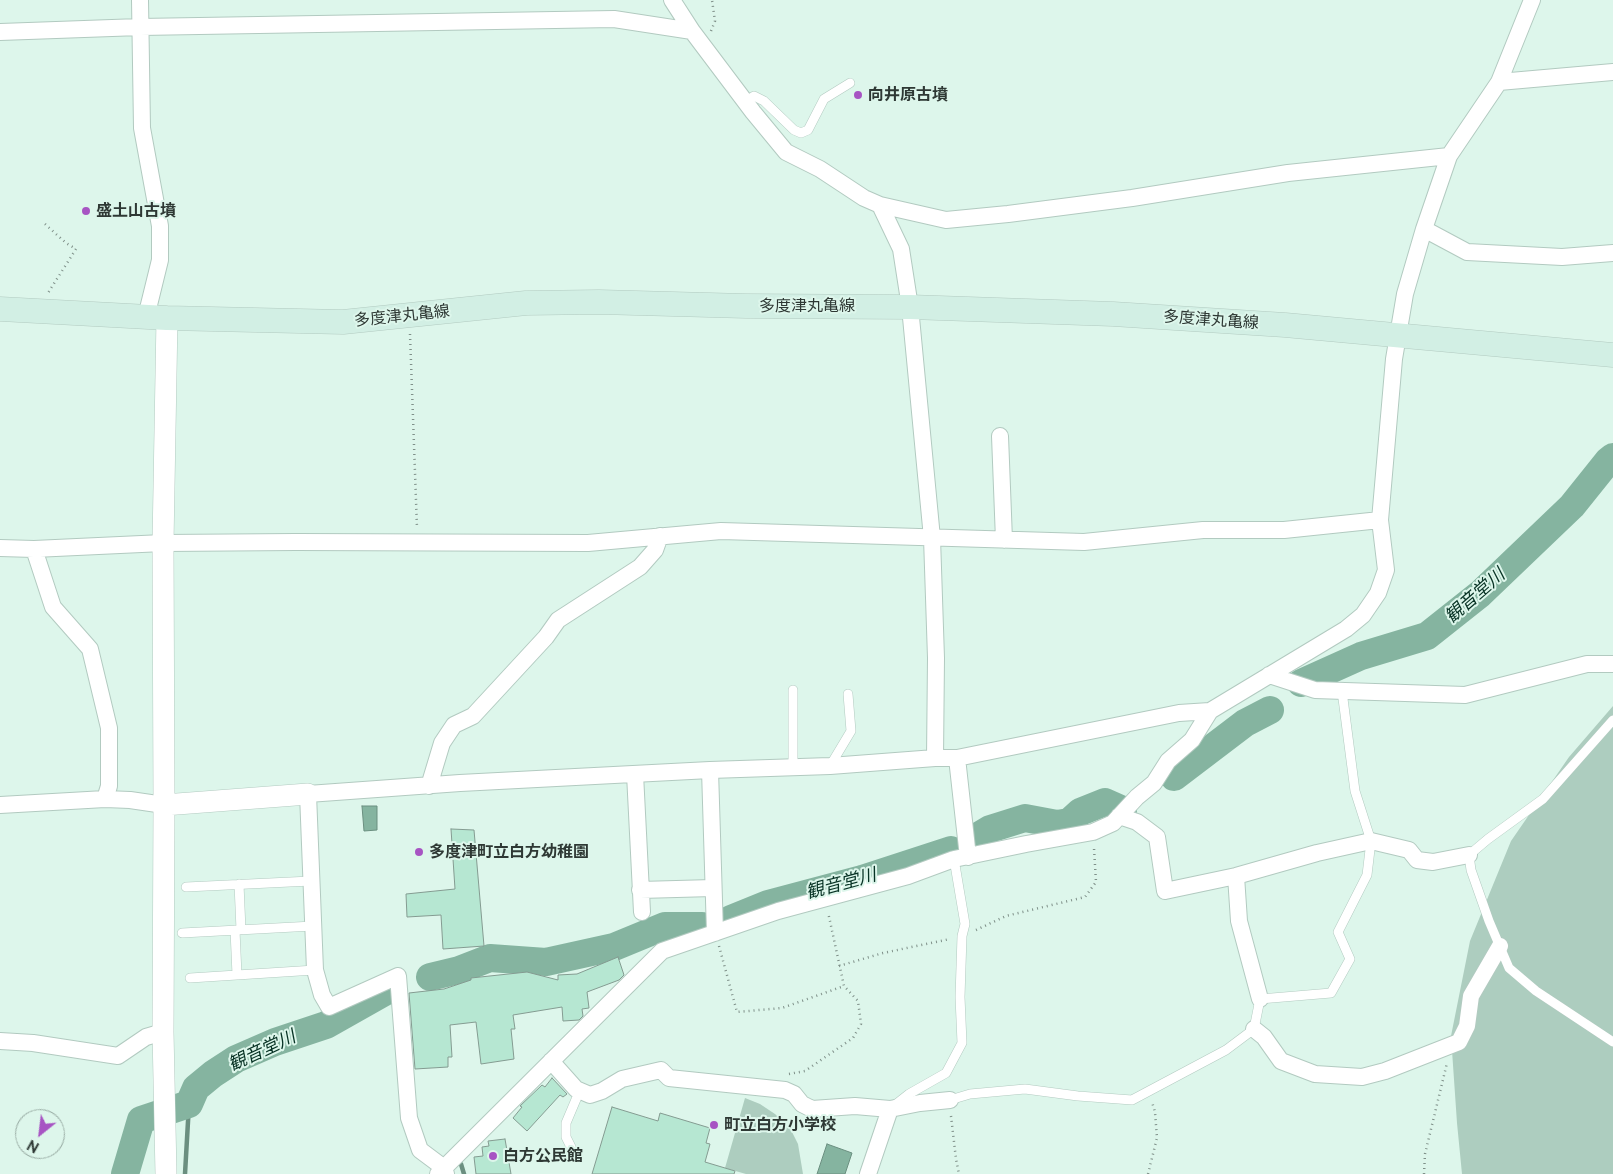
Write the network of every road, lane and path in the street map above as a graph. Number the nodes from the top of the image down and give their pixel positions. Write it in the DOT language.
graph roads {
  1 [pos="140,0"];
  2 [pos="672,0"];
  3 [pos="1532,0"];
  4 [pos="140,28"];
  5 [pos="692,31"];
  6 [pos="0,32"];
  7 [pos="1613,72"];
  8 [pos="1499,82"];
  9 [pos="850,83"];
  10 [pos="746,102"];
  11 [pos="1449,156"];
  12 [pos="880,205"];
  13 [pos="45,224"];
  14 [pos="1424,229"];
  15 [pos="1613,253"];
  16 [pos="910,307"];
  17 [pos="0,309"];
  18 [pos="42,311"];
  19 [pos="409,315"];
  20 [pos="156,317"];
  21 [pos="1397,335"];
  22 [pos="1613,355"];
  23 [pos="1000,436"];
  24 [pos="1380,520"];
  25 [pos="660,536"];
  26 [pos="932,538"];
  27 [pos="1004,540"];
  28 [pos="417,542"];
  29 [pos="163,543"];
  30 [pos="0,548"];
  31 [pos="34,549"];
  32 [pos="1613,664"];
  33 [pos="1269,675"];
  34 [pos="793,690"];
  35 [pos="1342,691"];
  36 [pos="848,694"];
  37 [pos="1210,711"];
  38 [pos="1613,720"];
  39 [pos="935,758"];
  40 [pos="957,758"];
  41 [pos="830,766"];
  42 [pos="793,767"];
  43 [pos="710,770"];
  44 [pos="635,774"];
  45 [pos="428,786"];
  46 [pos="308,794"];
  47 [pos="105,799"];
  48 [pos="164,804"];
  49 [pos="0,805"];
  50 [pos="1119,816"];
  51 [pos="1093,832"];
  52 [pos="1371,841"];
  53 [pos="1468,856"];
  54 [pos="961,858"];
  55 [pos="1236,876"];
  56 [pos="311,881"];
  57 [pos="239,884"];
  58 [pos="186,887"];
  59 [pos="713,888"];
  60 [pos="640,890"];
  61 [pos="824,899"];
  62 [pos="642,912"];
  63 [pos="313,926"];
  64 [pos="238,930"];
  65 [pos="182,933"];
  66 [pos="715,933"];
  67 [pos="962,936"];
  68 [pos="1500,946"];
  69 [pos="839,966"];
  70 [pos="315,970"];
  71 [pos="237,975"];
  72 [pos="190,978"];
  73 [pos="844,986"];
  74 [pos="1260,999"];
  75 [pos="1254,1028"];
  76 [pos="163,1032"];
  77 [pos="0,1041"];
  78 [pos="1613,1042"];
  79 [pos="1451,1046"];
  80 [pos="551,1061"];
  81 [pos="784,1075"];
  82 [pos="580,1090"];
  83 [pos="1149,1091"];
  84 [pos="950,1100"];
  85 [pos="890,1109"];
  86 [pos="571,1147"];
  87 [pos="443,1172"];
  88 [pos="166,1174"];
  89 [pos="868,1174"];
  90 [pos="959,1174"];
  91 [pos="1148,1174"];
  92 [pos="1424,1174"];
  1 -- 4 [label="street"];
  2 -- 5 [label="street"];
  3 -- 8 [label="street"];
  4 -- 5 [label="street"];
  4 -- 6 [label="street"];
  4 -- 20 [label="street"];
  5 -- 10 [label="street"];
  7 -- 8 [label="street"];
  8 -- 11 [label="street"];
  9 -- 10 [label="lane"];
  10 -- 12 [label="street"];
  11 -- 12 [label="street"];
  11 -- 14 [label="street"];
  12 -- 16 [label="street"];
  13 -- 18 [label="path"];
  14 -- 15 [label="street"];
  14 -- 21 [label="street"];
  16 -- 19 [label="main road, 多度津丸亀線"];
  16 -- 21 [label="main road, 多度津丸亀線"];
  16 -- 26 [label="street"];
  17 -- 18 [label="main road, 多度津丸亀線"];
  18 -- 20 [label="main road, 多度津丸亀線"];
  19 -- 20 [label="main road, 多度津丸亀線"];
  19 -- 28 [label="path"];
  20 -- 29 [label="street"];
  21 -- 22 [label="main road, 多度津丸亀線"];
  21 -- 24 [label="street"];
  23 -- 27 [label="street"];
  24 -- 27 [label="street"];
  24 -- 33 [label="street"];
  25 -- 26 [label="street"];
  25 -- 28 [label="street"];
  25 -- 45 [label="street"];
  26 -- 27 [label="street"];
  26 -- 39 [label="street"];
  28 -- 29 [label="street"];
  29 -- 31 [label="street"];
  29 -- 48 [label="street"];
  30 -- 31 [label="street"];
  31 -- 47 [label="street"];
  32 -- 35 [label="street"];
  33 -- 35 [label="street"];
  33 -- 37 [label="street"];
  34 -- 42 [label="lane"];
  35 -- 52 [label="lane"];
  36 -- 41 [label="lane"];
  37 -- 40 [label="street"];
  37 -- 50 [label="street"];
  38 -- 53 [label="lane"];
  39 -- 40 [label="street"];
  39 -- 41 [label="street"];
  40 -- 54 [label="street"];
  41 -- 42 [label="street"];
  42 -- 43 [label="street"];
  43 -- 44 [label="street"];
  43 -- 59 [label="street"];
  44 -- 45 [label="street"];
  44 -- 60 [label="street"];
  45 -- 46 [label="street"];
  46 -- 48 [label="street"];
  46 -- 56 [label="street"];
  47 -- 48 [label="street"];
  47 -- 49 [label="street"];
  48 -- 76 [label="street"];
  50 -- 51 [label="street"];
  50 -- 55 [label="street"];
  51 -- 54 [label="street"];
  51 -- 67 [label="path"];
  52 -- 53 [label="street"];
  52 -- 55 [label="street"];
  52 -- 74 [label="lane"];
  53 -- 68 [label="lane"];
  54 -- 61 [label="street"];
  54 -- 67 [label="lane"];
  55 -- 74 [label="street"];
  56 -- 57 [label="lane"];
  56 -- 63 [label="street"];
  57 -- 58 [label="lane"];
  57 -- 64 [label="lane"];
  59 -- 60 [label="street"];
  59 -- 66 [label="street"];
  60 -- 62 [label="street"];
  61 -- 66 [label="street"];
  61 -- 69 [label="path"];
  63 -- 64 [label="lane"];
  63 -- 70 [label="street"];
  64 -- 65 [label="lane"];
  64 -- 71 [label="lane"];
  66 -- 73 [label="path"];
  66 -- 80 [label="street"];
  67 -- 69 [label="path"];
  67 -- 85 [label="lane"];
  68 -- 78 [label="lane"];
  68 -- 79 [label="street"];
  69 -- 73 [label="path"];
  70 -- 71 [label="lane"];
  70 -- 87 [label="street"];
  71 -- 72 [label="lane"];
  73 -- 81 [label="path"];
  74 -- 75 [label="lane"];
  75 -- 79 [label="street"];
  75 -- 83 [label="lane"];
  76 -- 77 [label="street"];
  76 -- 88 [label="street"];
  79 -- 92 [label="path"];
  80 -- 82 [label="street"];
  80 -- 87 [label="street"];
  82 -- 85 [label="street"];
  82 -- 86 [label="lane"];
  83 -- 84 [label="lane"];
  83 -- 91 [label="path"];
  84 -- 85 [label="street"];
  84 -- 90 [label="path"];
  85 -- 89 [label="street"];
}
